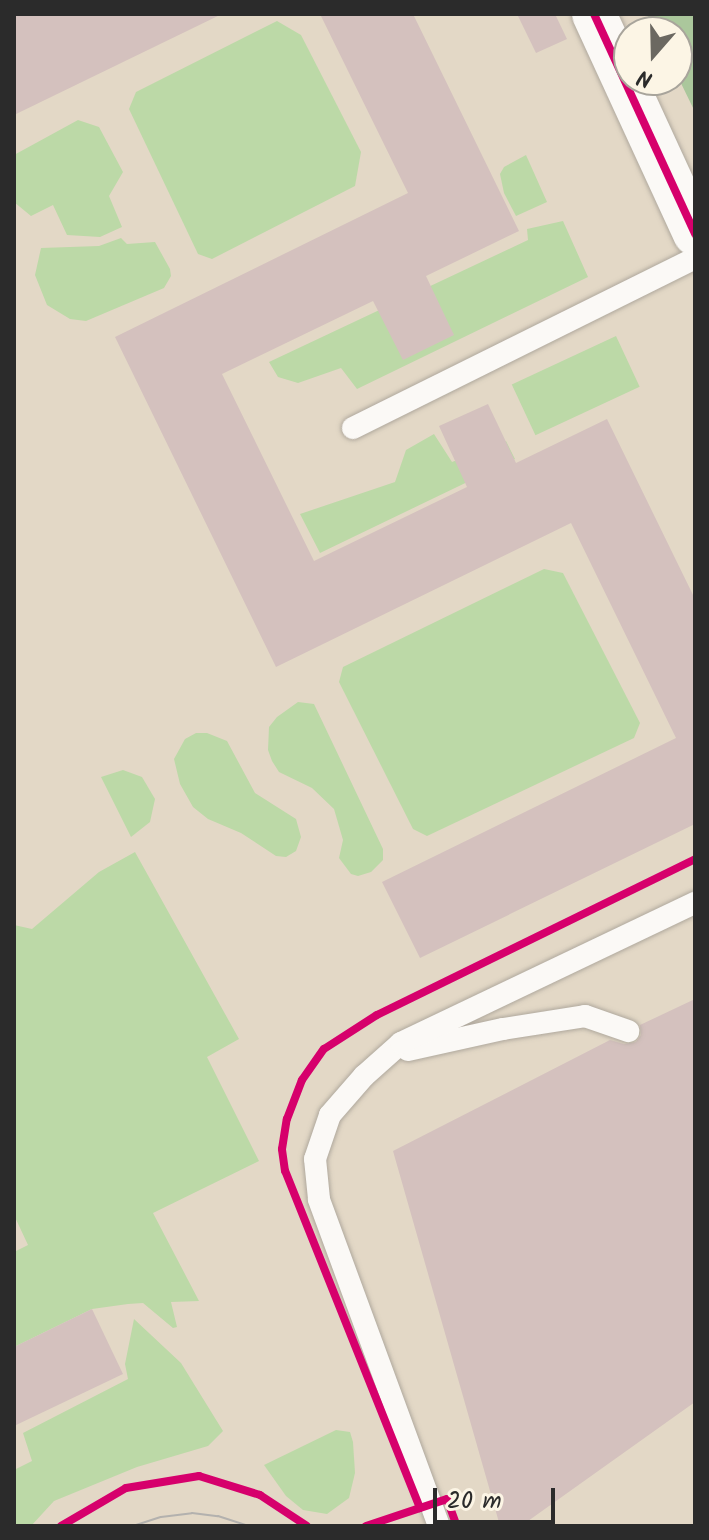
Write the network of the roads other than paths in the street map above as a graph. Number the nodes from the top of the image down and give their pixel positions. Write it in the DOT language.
graph roads {
  1 [pos="594,14"];
  2 [pos="695,234"];
  3 [pos="695,258"];
  4 [pos="353,428"];
  5 [pos="695,903"];
  6 [pos="628,1031"];
  7 [pos="388,1055"];
  8 [pos="439,1526"];
  1 -- 2 [label="street"];
  3 -- 4 [label="lane"];
  5 -- 7 [label="lane"];
  6 -- 7 [label="lane"];
  7 -- 8 [label="lane"];
}
